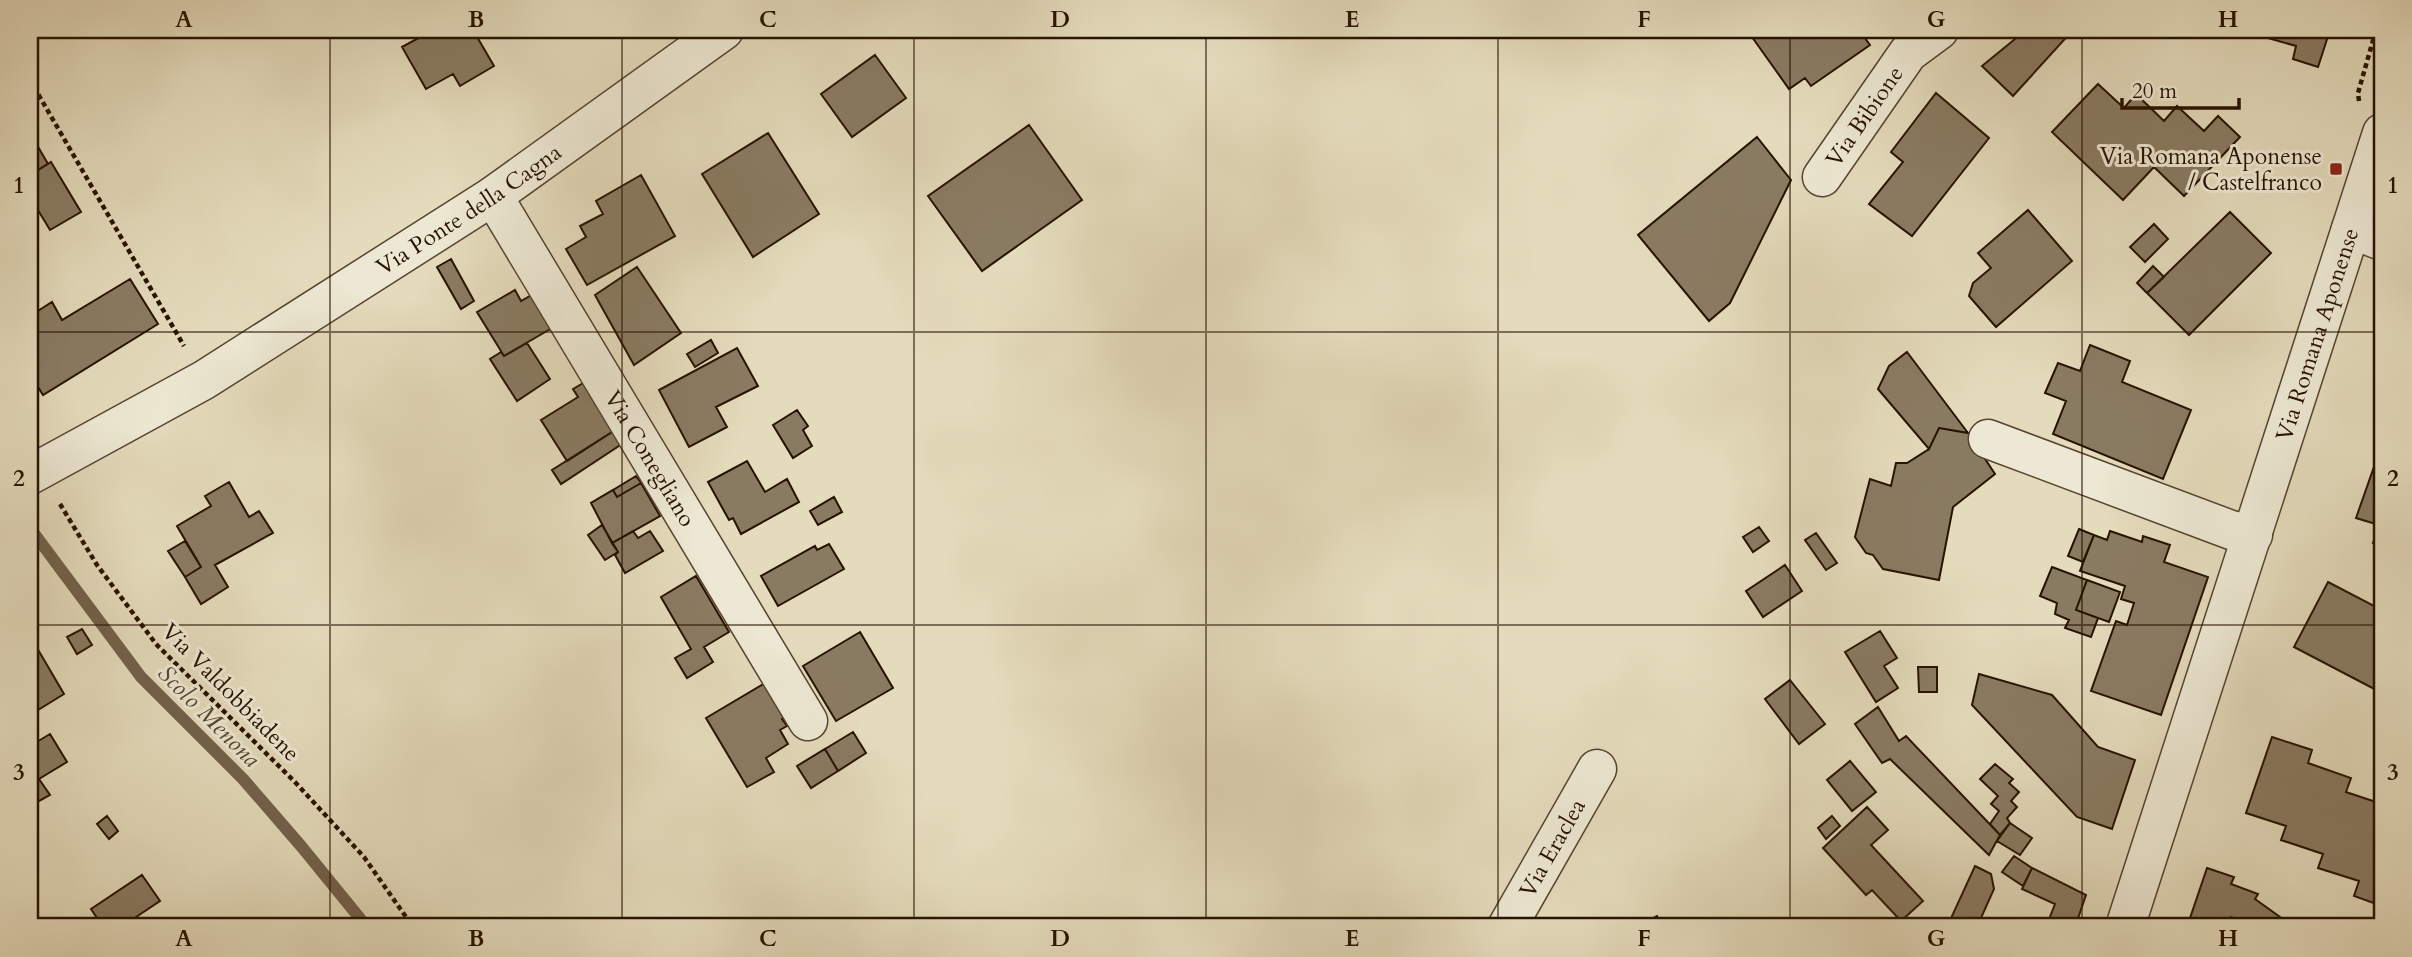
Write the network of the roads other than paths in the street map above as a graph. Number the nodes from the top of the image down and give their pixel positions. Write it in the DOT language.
graph roads {
  1 [pos="724,30"];
  2 [pos="1939,30"];
  3 [pos="2382,133"];
  4 [pos="1822,177"];
  5 [pos="2375,178"];
  6 [pos="493,196"];
  7 [pos="2367,235"];
  8 [pos="1988,439"];
  9 [pos="35,472"];
  10 [pos="2253,535"];
  11 [pos="808,721"];
  12 [pos="1597,769"];
  13 [pos="1507,927"];
  14 [pos="2125,927"];
  1 -- 6 [label="street, Via Ponte della Cagna"];
  2 -- 4 [label="street, Via Bibione"];
  3 -- 5 [label="street, Via Romana Aponense"];
  5 -- 7 [label="street, Via Romana Aponense"];
  6 -- 9 [label="street, Via Ponte della Cagna"];
  6 -- 11 [label="street, Via Conegliano"];
  7 -- 10 [label="street, Via Romana Aponense"];
  8 -- 10 [label="street"];
  10 -- 14 [label="street, Via Romana Aponense"];
  12 -- 13 [label="street, Via Eraclea"];
}
